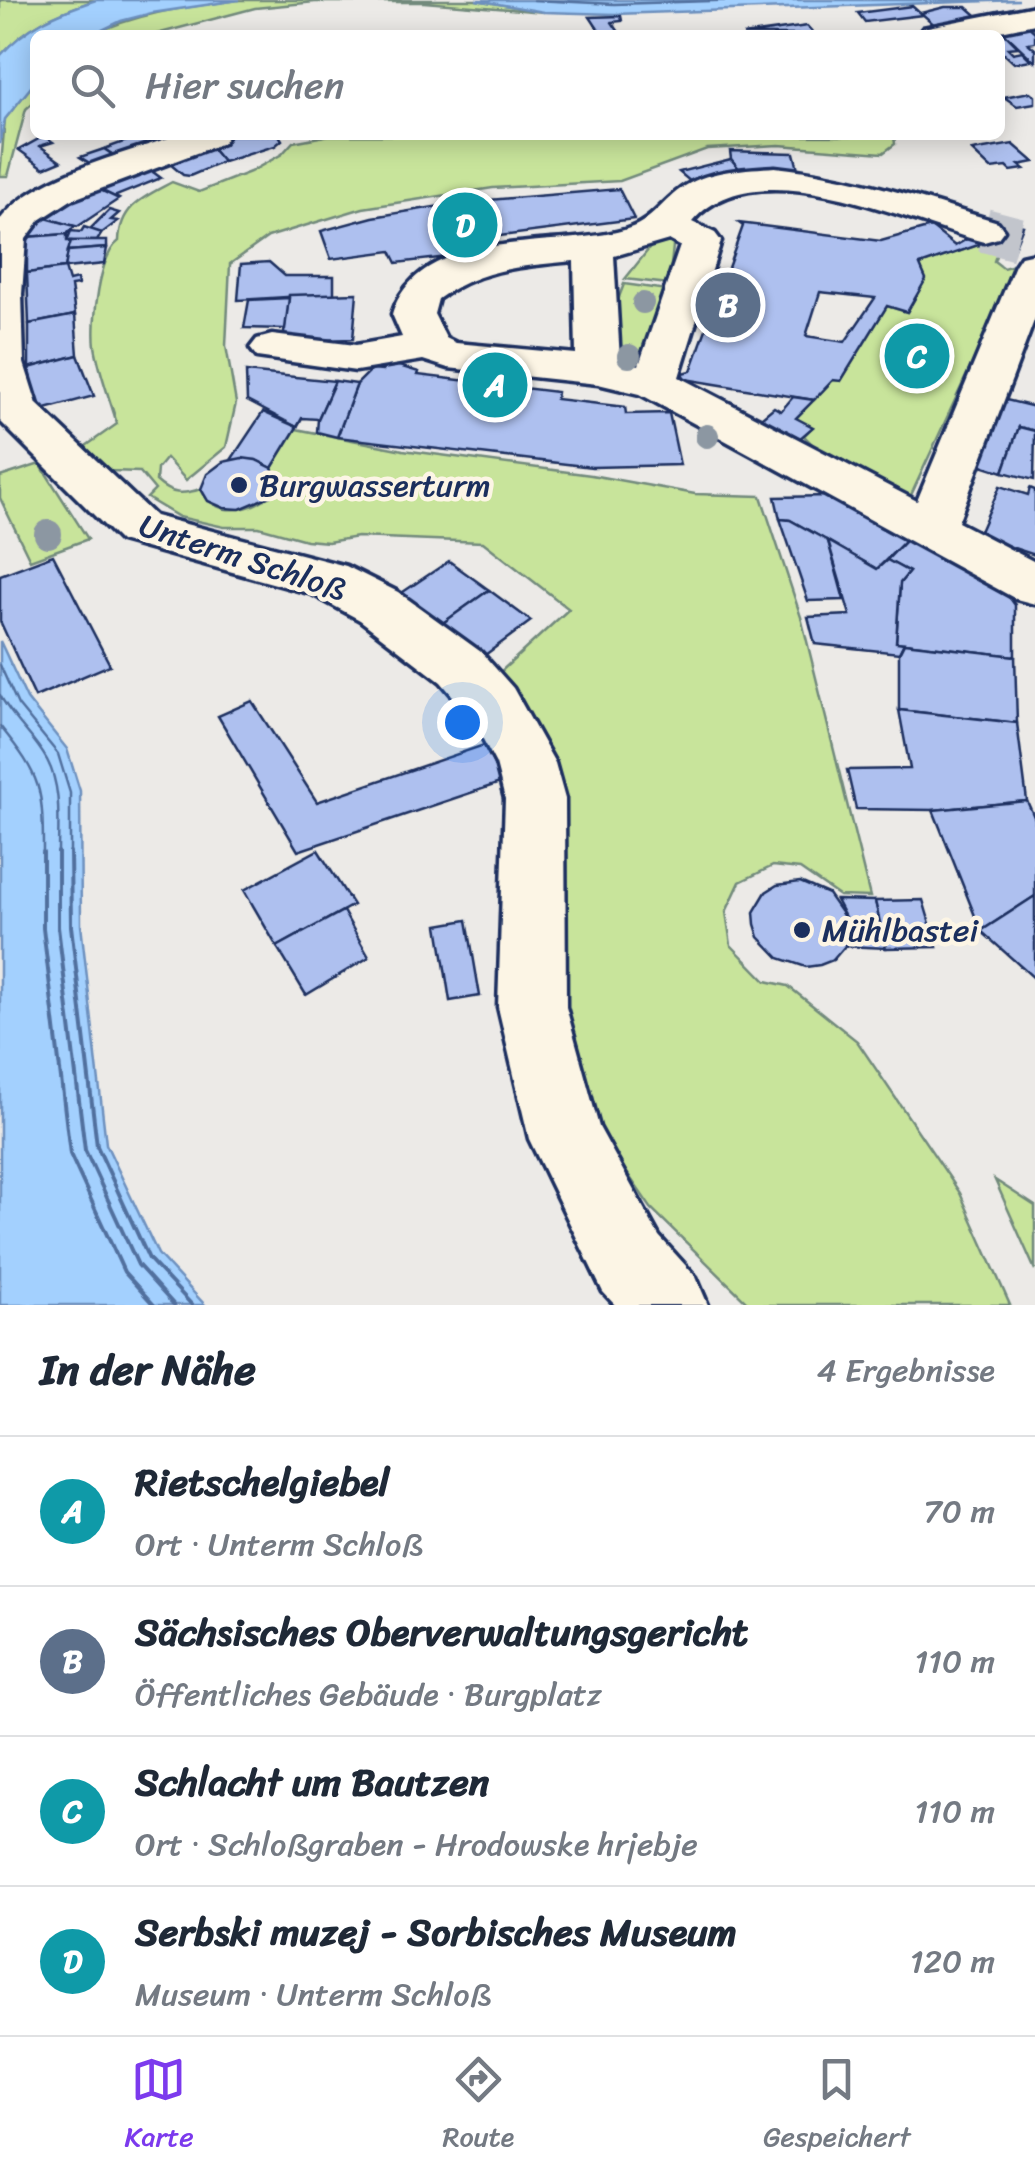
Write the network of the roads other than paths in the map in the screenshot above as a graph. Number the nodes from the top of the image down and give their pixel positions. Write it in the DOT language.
graph roads {
  1 [pos="1025,0"];
  2 [pos="1035,2"];
  3 [pos="1035,16"];
  4 [pos="961,30"];
  5 [pos="197,140"];
  6 [pos="6,180"];
  7 [pos="58,192"];
  8 [pos="668,225"];
  9 [pos="1018,244"];
  10 [pos="594,246"];
  11 [pos="428,346"];
  12 [pos="272,348"];
  13 [pos="598,370"];
  14 [pos="655,383"];
  15 [pos="930,530"];
  16 [pos="1035,584"];
  17 [pos="668,1305"];
  1 -- 2 [label="street"];
  3 -- 4 [label="street"];
  5 -- 7 [label="street, Unterm Schloß"];
  6 -- 7 [label="street"];
  7 -- 17 [label="street, Unterm Schloß"];
  8 -- 9 [label="street"];
  8 -- 10 [label="street"];
  8 -- 14 [label="street"];
  9 -- 15 [label="street"];
  10 -- 11 [label="street"];
  10 -- 13 [label="street"];
  11 -- 12 [label="street"];
  11 -- 13 [label="street"];
  13 -- 14 [label="street"];
  14 -- 15 [label="street"];
  15 -- 16 [label="street"];
}
